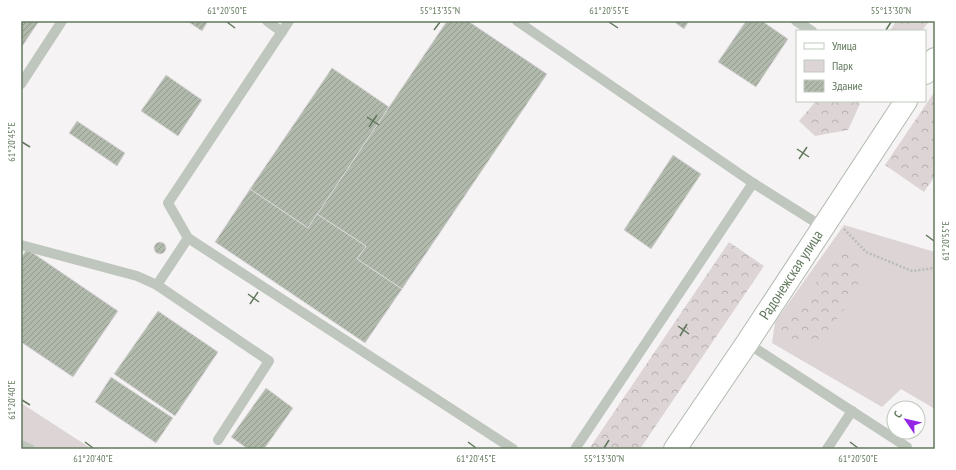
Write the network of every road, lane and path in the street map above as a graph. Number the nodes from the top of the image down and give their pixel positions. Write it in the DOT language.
graph roads {
  1 [pos="62,21"];
  2 [pos="267,21"];
  3 [pos="289,21"];
  4 [pos="517,21"];
  5 [pos="796,21"];
  6 [pos="810,30"];
  7 [pos="282,32"];
  8 [pos="935,59"];
  9 [pos="926,72"];
  10 [pos="21,84"];
  11 [pos="905,102"];
  12 [pos="753,182"];
  13 [pos="827,221"];
  14 [pos="188,238"];
  15 [pos="21,245"];
  16 [pos="935,268"];
  17 [pos="157,285"];
  18 [pos="747,343"];
  19 [pos="852,411"];
  20 [pos="218,440"];
  21 [pos="21,445"];
  22 [pos="30,449"];
  23 [pos="513,449"];
  24 [pos="575,449"];
  25 [pos="675,449"];
  26 [pos="827,449"];
  27 [pos="907,449"];
  1 -- 10 [label="lane"];
  2 -- 7 [label="lane"];
  3 -- 7 [label="lane"];
  4 -- 12 [label="lane"];
  5 -- 6 [label="lane"];
  7 -- 14 [label="lane"];
  8 -- 9 [label="street"];
  11 -- 13 [label="street, Радонежская улица"];
  12 -- 13 [label="lane"];
  12 -- 24 [label="lane"];
  13 -- 16 [label="path"];
  13 -- 18 [label="street, Радонежская улица"];
  14 -- 17 [label="lane"];
  14 -- 23 [label="lane"];
  15 -- 17 [label="lane"];
  17 -- 20 [label="lane"];
  18 -- 19 [label="lane"];
  18 -- 25 [label="street, Радонежская улица"];
  19 -- 26 [label="lane"];
  19 -- 27 [label="lane"];
  21 -- 22 [label="lane"];
}
